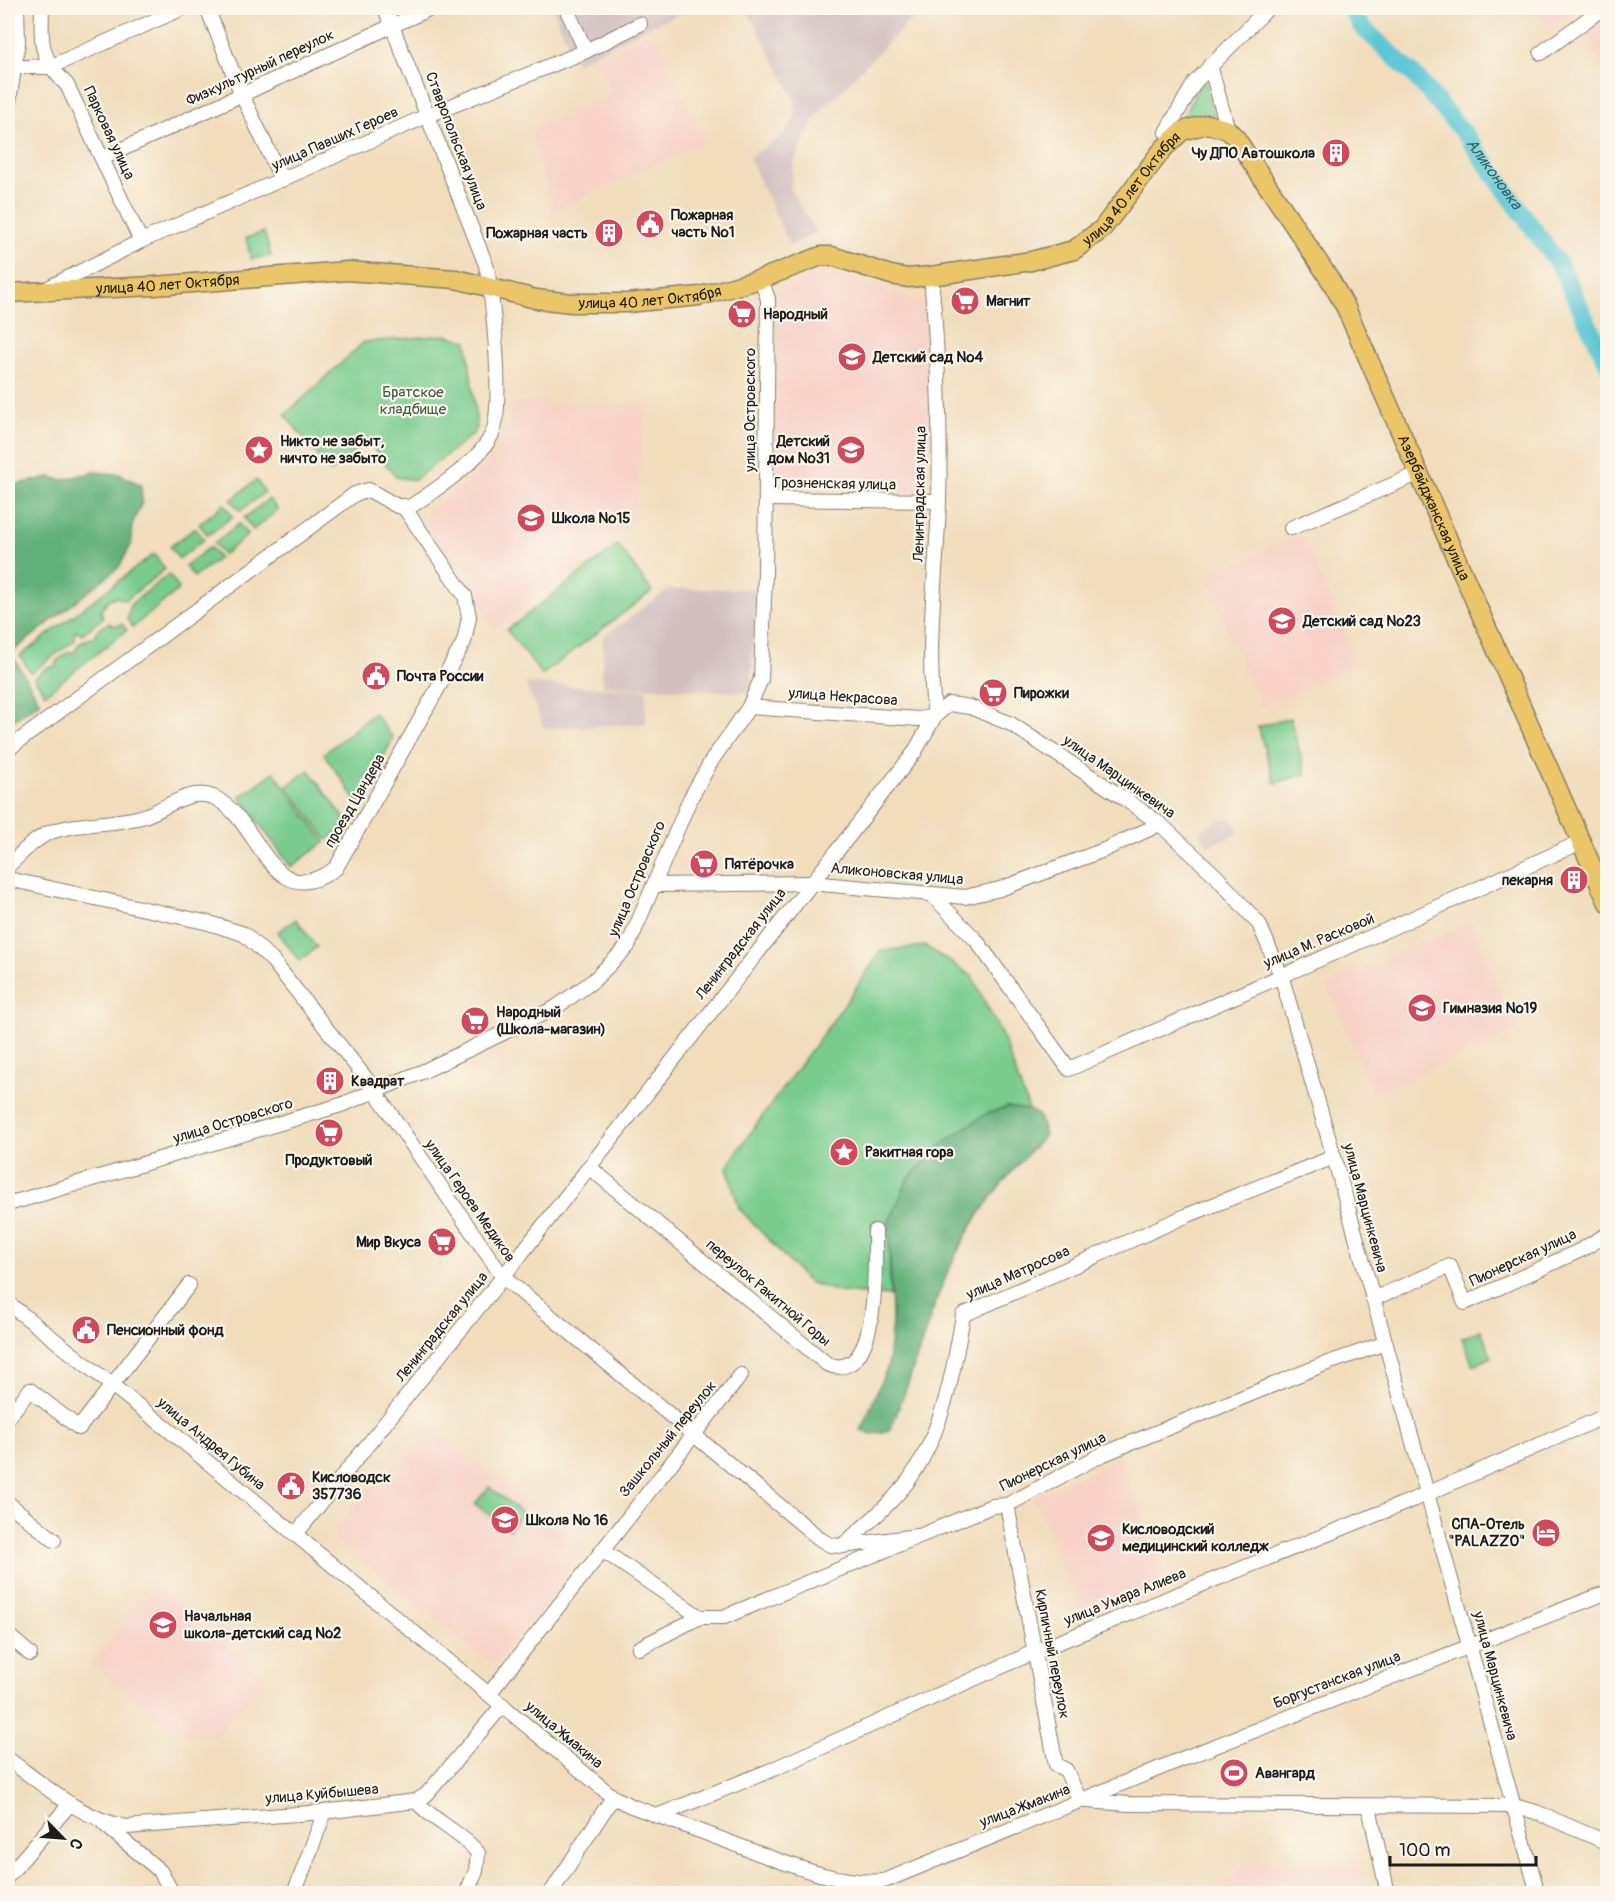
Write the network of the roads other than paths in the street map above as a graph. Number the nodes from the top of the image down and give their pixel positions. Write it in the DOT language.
graph roads {
  1 [pos="18,8"];
  2 [pos="42,8"];
  3 [pos="183,8"];
  4 [pos="207,8"];
  5 [pos="385,8"];
  6 [pos="431,8"];
  7 [pos="566,8"];
  8 [pos="1268,8"];
  9 [pos="1603,8"];
  10 [pos="392,24"];
  11 [pos="640,24"];
  12 [pos="586,51"];
  13 [pos="1541,53"];
  14 [pos="1210,65"];
  15 [pos="14,67"];
  16 [pos="50,67"];
  17 [pos="242,95"];
  18 [pos="8,108"];
  19 [pos="429,115"];
  20 [pos="1228,130"];
  21 [pos="1173,139"];
  22 [pos="103,158"];
  23 [pos="282,180"];
  24 [pos="141,241"];
  25 [pos="931,276"];
  26 [pos="761,279"];
  27 [pos="491,287"];
  28 [pos="46,289"];
  29 [pos="8,292"];
  30 [pos="1420,473"];
  31 [pos="766,499"];
  32 [pos="939,501"];
  33 [pos="403,506"];
  34 [pos="1291,528"];
  35 [pos="749,707"];
  36 [pos="935,716"];
  37 [pos="8,749"];
  38 [pos="1160,824"];
  39 [pos="1581,842"];
  40 [pos="8,866"];
  41 [pos="8,879"];
  42 [pos="810,883"];
  43 [pos="654,885"];
  44 [pos="932,894"];
  45 [pos="1608,903"];
  46 [pos="1281,975"];
  47 [pos="376,1091"];
  48 [pos="1334,1157"];
  49 [pos="589,1167"];
  50 [pos="8,1204"];
  51 [pos="875,1231"];
  52 [pos="1608,1234"];
  53 [pos="503,1277"];
  54 [pos="189,1285"];
  55 [pos="1373,1299"];
  56 [pos="8,1303"];
  57 [pos="1386,1343"];
  58 [pos="741,1375"];
  59 [pos="112,1384"];
  60 [pos="1608,1415"];
  61 [pos="8,1417"];
  62 [pos="693,1433"];
  63 [pos="1427,1494"];
  64 [pos="8,1503"];
  65 [pos="1007,1505"];
  66 [pos="295,1535"];
  67 [pos="917,1536"];
  68 [pos="54,1540"];
  69 [pos="842,1546"];
  70 [pos="602,1550"];
  71 [pos="1608,1592"];
  72 [pos="700,1617"];
  73 [pos="8,1635"];
  74 [pos="1470,1646"];
  75 [pos="639,1648"];
  76 [pos="1034,1652"];
  77 [pos="30,1654"];
  78 [pos="489,1694"];
  79 [pos="503,1705"];
  80 [pos="8,1759"];
  81 [pos="613,1797"];
  82 [pos="416,1801"];
  83 [pos="1080,1801"];
  84 [pos="70,1804"];
  85 [pos="1514,1806"];
  86 [pos="1369,1807"];
  87 [pos="323,1812"];
  88 [pos="657,1816"];
  89 [pos="102,1822"];
  90 [pos="1608,1843"];
  91 [pos="8,1876"];
  92 [pos="888,1887"];
  93 [pos="173,1893"];
  94 [pos="294,1893"];
  95 [pos="466,1893"];
  96 [pos="550,1893"];
  97 [pos="1388,1893"];
  98 [pos="1538,1893"];
  1 -- 15 [label="street"];
  2 -- 16 [label="street, Парковая улица"];
  3 -- 16 [label="street"];
  4 -- 17 [label="street"];
  5 -- 10 [label="street, Ставропольская улица"];
  6 -- 10 [label="street, Физкультурный переулок"];
  7 -- 12 [label="street"];
  8 -- 14 [label="street"];
  9 -- 13 [label="street"];
  10 -- 17 [label="street, Физкультурный переулок"];
  10 -- 19 [label="street, Ставропольская улица"];
  11 -- 12 [label="street, улица Павших Героев"];
  12 -- 19 [label="street, улица Павших Героев"];
  14 -- 20 [label="street"];
  14 -- 21 [label="street"];
  15 -- 16 [label="street"];
  15 -- 18 [label="street"];
  16 -- 22 [label="street, Парковая улица"];
  17 -- 22 [label="street, Физкультурный переулок"];
  17 -- 23 [label="street"];
  19 -- 23 [label="street, улица Павших Героев"];
  19 -- 27 [label="street, Ставропольская улица"];
  20 -- 21 [label="main road, улица 40 лет Октября"];
  20 -- 30 [label="main road, Азербайджанская улица"];
  21 -- 25 [label="main road, улица 40 лет Октября"];
  22 -- 24 [label="street, Парковая улица"];
  23 -- 24 [label="street, улица Павших Героев"];
  24 -- 28 [label="street, улица Павших Героев"];
  25 -- 26 [label="main road, улица 40 лет Октября"];
  25 -- 32 [label="street, Ленинградская улица"];
  26 -- 27 [label="main road, улица 40 лет Октября"];
  26 -- 31 [label="street, улица Островского"];
  27 -- 28 [label="main road, улица 40 лет Октября"];
  27 -- 33 [label="street"];
  28 -- 29 [label="main road, улица 40 лет Октября"];
  30 -- 34 [label="street"];
  30 -- 39 [label="main road, Азербайджанская улица"];
  31 -- 32 [label="street, Грозненская улица"];
  31 -- 35 [label="street, улица Островского"];
  32 -- 36 [label="street, Ленинградская улица"];
  33 -- 37 [label="street"];
  33 -- 40 [label="street, проезд Цандера"];
  35 -- 36 [label="street, улица Некрасова"];
  35 -- 43 [label="street, улица Островского"];
  36 -- 38 [label="street, улица Марцинкевича"];
  36 -- 42 [label="street, Ленинградская улица"];
  38 -- 44 [label="street, Аликоновская улица"];
  38 -- 46 [label="street, улица Марцинкевича"];
  39 -- 45 [label="main road, Азербайджанская улица"];
  39 -- 46 [label="street, улица М. Расковой"];
  41 -- 47 [label="street, улица Героев Медиков"];
  42 -- 43 [label="street, Аликоновская улица"];
  42 -- 44 [label="street, Аликоновская улица"];
  42 -- 49 [label="street, Ленинградская улица"];
  43 -- 47 [label="street, улица Островского"];
  44 -- 46 [label="street, улица М. Расковой"];
  46 -- 48 [label="street, улица Марцинкевича"];
  47 -- 50 [label="street, улица Островского"];
  47 -- 53 [label="street, улица Героев Медиков"];
  48 -- 55 [label="street, улица Марцинкевича"];
  48 -- 69 [label="street, улица Матросова"];
  49 -- 51 [label="street, переулок Ракитной Горы"];
  49 -- 53 [label="street, Ленинградская улица"];
  52 -- 55 [label="street, Пионерская улица"];
  53 -- 62 [label="street, улица Героев Медиков"];
  53 -- 66 [label="street, Ленинградская улица"];
  54 -- 59 [label="street"];
  55 -- 57 [label="street, улица Марцинкевича"];
  56 -- 59 [label="street, улица Андрея Губина"];
  57 -- 63 [label="street, улица Марцинкевича"];
  57 -- 65 [label="street, Пионерская улица"];
  58 -- 62 [label="street, Зашкольный переулок"];
  59 -- 61 [label="street"];
  59 -- 66 [label="street, улица Андрея Губина"];
  60 -- 63 [label="street, улица Умара Алиева"];
  62 -- 69 [label="street, улица Героев Медиков"];
  62 -- 70 [label="street, Зашкольный переулок"];
  63 -- 74 [label="street, улица Марцинкевича"];
  63 -- 76 [label="street, улица Умара Алиева"];
  64 -- 68 [label="street"];
  65 -- 67 [label="street, Пионерская улица"];
  65 -- 76 [label="street, Кирпичный переулок"];
  66 -- 78 [label="street, улица Андрея Губина"];
  67 -- 69 [label="street, улица Героев Медиков"];
  67 -- 72 [label="street, Пионерская улица"];
  70 -- 72 [label="street"];
  70 -- 78 [label="street, Зашкольный переулок"];
  71 -- 74 [label="street, Боргустанская улица"];
  72 -- 75 [label="street"];
  73 -- 77 [label="street"];
  74 -- 83 [label="street, Боргустанская улица"];
  74 -- 85 [label="street, улица Марцинкевича"];
  76 -- 83 [label="street, Кирпичный переулок"];
  76 -- 88 [label="street, улица Умара Алиева"];
  78 -- 79 [label="street, улица Андрея Губина"];
  79 -- 81 [label="street, улица Жмакина"];
  79 -- 82 [label="street"];
  80 -- 84 [label="street, улица Куйбышева"];
  81 -- 88 [label="street, улица Жмакина"];
  81 -- 96 [label="street"];
  82 -- 87 [label="street, улица Куйбышева"];
  82 -- 95 [label="street"];
  83 -- 86 [label="street, улица Жмакина"];
  83 -- 92 [label="street, улица Жмакина"];
  84 -- 89 [label="street, улица Куйбышева"];
  84 -- 91 [label="street"];
  85 -- 86 [label="street, улица Жмакина"];
  85 -- 90 [label="street, улица Жмакина"];
  85 -- 98 [label="street, улица Марцинкевича"];
  86 -- 97 [label="street"];
  87 -- 89 [label="street, улица Куйбышева"];
  87 -- 94 [label="street"];
  88 -- 92 [label="street, улица Жмакина"];
  89 -- 93 [label="street, улица Куйбышева"];
}
